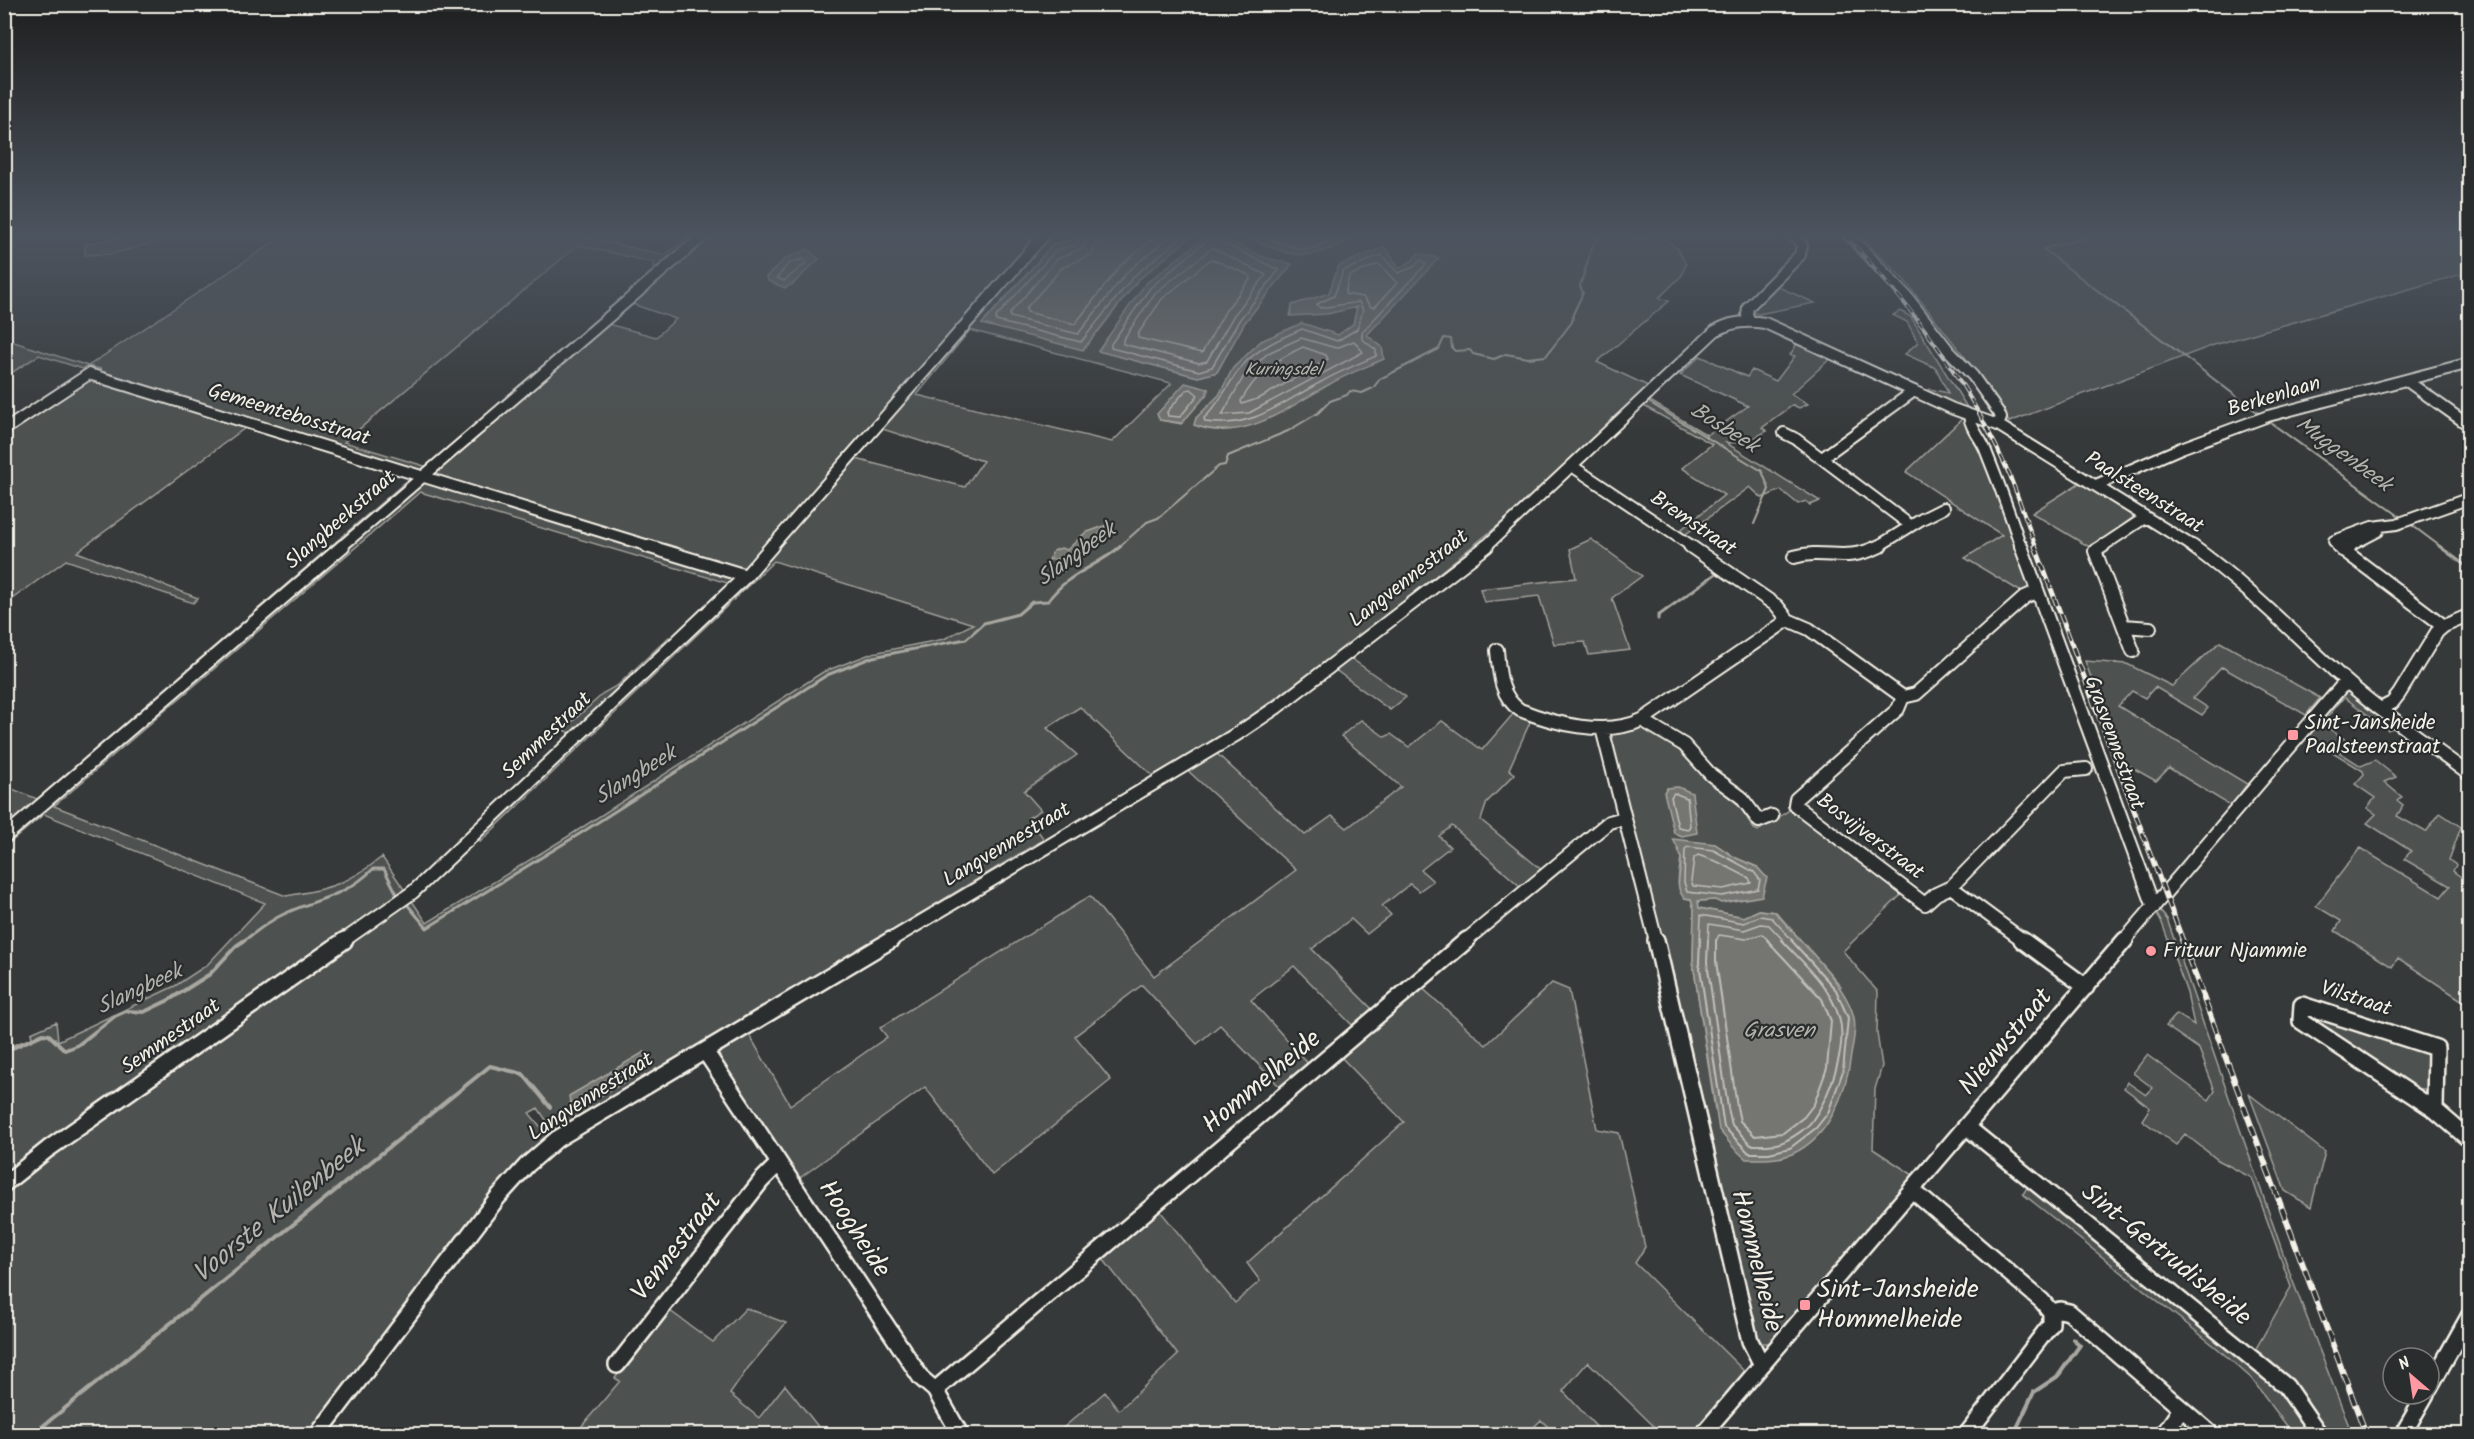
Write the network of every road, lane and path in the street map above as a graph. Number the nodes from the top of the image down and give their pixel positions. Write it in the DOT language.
graph roads {
  1 [pos="625,302"];
  2 [pos="985,302"];
  3 [pos="1753,302"];
  4 [pos="1910,302"];
  5 [pos="1750,321"];
  6 [pos="2469,363"];
  7 [pos="2407,381"];
  8 [pos="1914,391"];
  9 [pos="1969,415"];
  10 [pos="1998,425"];
  11 [pos="2469,426"];
  12 [pos="4,430"];
  13 [pos="1784,433"];
  14 [pos="1822,458"];
  15 [pos="1572,466"];
  16 [pos="421,476"];
  17 [pos="2096,485"];
  18 [pos="2469,498"];
  19 [pos="1944,508"];
  20 [pos="2146,517"];
  21 [pos="1910,525"];
  22 [pos="1794,557"];
  23 [pos="746,576"];
  24 [pos="2036,592"];
  25 [pos="2469,615"];
  26 [pos="1788,620"];
  27 [pos="2124,626"];
  28 [pos="2444,626"];
  29 [pos="2150,628"];
  30 [pos="1497,650"];
  31 [pos="2133,651"];
  32 [pos="2348,683"];
  33 [pos="1903,697"];
  34 [pos="2380,709"];
  35 [pos="1642,720"];
  36 [pos="1602,729"];
  37 [pos="2086,769"];
  38 [pos="2469,776"];
  39 [pos="1772,816"];
  40 [pos="1624,818"];
  41 [pos="4,837"];
  42 [pos="1951,887"];
  43 [pos="2154,907"];
  44 [pos="2086,987"];
  45 [pos="705,1051"];
  46 [pos="2435,1110"];
  47 [pos="1967,1127"];
  48 [pos="2469,1140"];
  49 [pos="779,1162"];
  50 [pos="4,1184"];
  51 [pos="1912,1190"];
  52 [pos="2051,1312"];
  53 [pos="2469,1315"];
  54 [pos="617,1365"];
  55 [pos="1762,1365"];
  56 [pos="2441,1366"];
  57 [pos="935,1390"];
  58 [pos="2419,1406"];
  59 [pos="2181,1409"];
  60 [pos="318,1434"];
  61 [pos="960,1434"];
  62 [pos="1703,1434"];
  63 [pos="1966,1434"];
  64 [pos="2164,1434"];
  65 [pos="2211,1434"];
  66 [pos="2319,1434"];
  67 [pos="2403,1434"];
  1 -- 16 [label="street, Slangbeekstraat"];
  2 -- 23 [label="street, Semmestraat"];
  3 -- 5 [label="street"];
  4 -- 10 [label="street"];
  5 -- 8 [label="street, Paalsteenstraat"];
  5 -- 15 [label="street, Langvennestraat"];
  6 -- 7 [label="street, Berkenlaan"];
  7 -- 11 [label="street"];
  7 -- 17 [label="street, Berkenlaan"];
  8 -- 9 [label="street, Paalsteenstraat"];
  8 -- 14 [label="street"];
  9 -- 10 [label="street, Paalsteenstraat"];
  9 -- 24 [label="street, Grasvennestraat"];
  10 -- 17 [label="street, Paalsteenstraat"];
  12 -- 16 [label="street, Gemeentebosstraat"];
  13 -- 14 [label="street"];
  14 -- 21 [label="street"];
  15 -- 26 [label="street, Bremstraat"];
  15 -- 45 [label="street, Langvennestraat"];
  16 -- 23 [label="street, Gemeentebosstraat"];
  16 -- 41 [label="street, Slangbeekstraat"];
  17 -- 20 [label="street, Paalsteenstraat"];
  18 -- 28 [label="street"];
  19 -- 21 [label="street"];
  20 -- 27 [label="street"];
  20 -- 32 [label="street, Paalsteenstraat"];
  21 -- 22 [label="street"];
  23 -- 50 [label="street, Semmestraat"];
  24 -- 33 [label="street"];
  24 -- 43 [label="street, Grasvennestraat"];
  25 -- 28 [label="street"];
  26 -- 33 [label="street, Bremstraat"];
  26 -- 35 [label="street"];
  27 -- 29 [label="street"];
  27 -- 31 [label="street"];
  28 -- 34 [label="street"];
  30 -- 36 [label="street"];
  32 -- 34 [label="street, Paalsteenstraat"];
  32 -- 43 [label="street, Nieuwstraat"];
  33 -- 42 [label="street, Bosvijverstraat"];
  34 -- 38 [label="street, Paalsteenstraat"];
  35 -- 36 [label="street"];
  35 -- 39 [label="street"];
  36 -- 40 [label="street, Hommelheide"];
  37 -- 42 [label="street, Bosvijverstraat"];
  40 -- 55 [label="street, Hommelheide"];
  40 -- 57 [label="street, Hommelheide"];
  42 -- 44 [label="street, Bosvijverstraat"];
  43 -- 44 [label="street, Nieuwstraat"];
  44 -- 47 [label="street, Nieuwstraat"];
  45 -- 49 [label="street, Hoogheide"];
  45 -- 60 [label="street, Langvennestraat"];
  46 -- 46 [label="street, Vilstraat"];
  46 -- 48 [label="street, Vilstraat"];
  47 -- 51 [label="street, Nieuwstraat"];
  47 -- 66 [label="street, Sint-Gertrudisheide"];
  49 -- 54 [label="street, Vennestraat"];
  49 -- 57 [label="street, Hoogheide"];
  51 -- 52 [label="street"];
  51 -- 55 [label="street, Nieuwstraat"];
  52 -- 59 [label="street"];
  52 -- 63 [label="street"];
  53 -- 56 [label="street"];
  55 -- 62 [label="street, Nieuwstraat"];
  57 -- 61 [label="street, Hoogheide"];
  58 -- 67 [label="street"];
  59 -- 64 [label="street"];
  59 -- 65 [label="street"];
}
